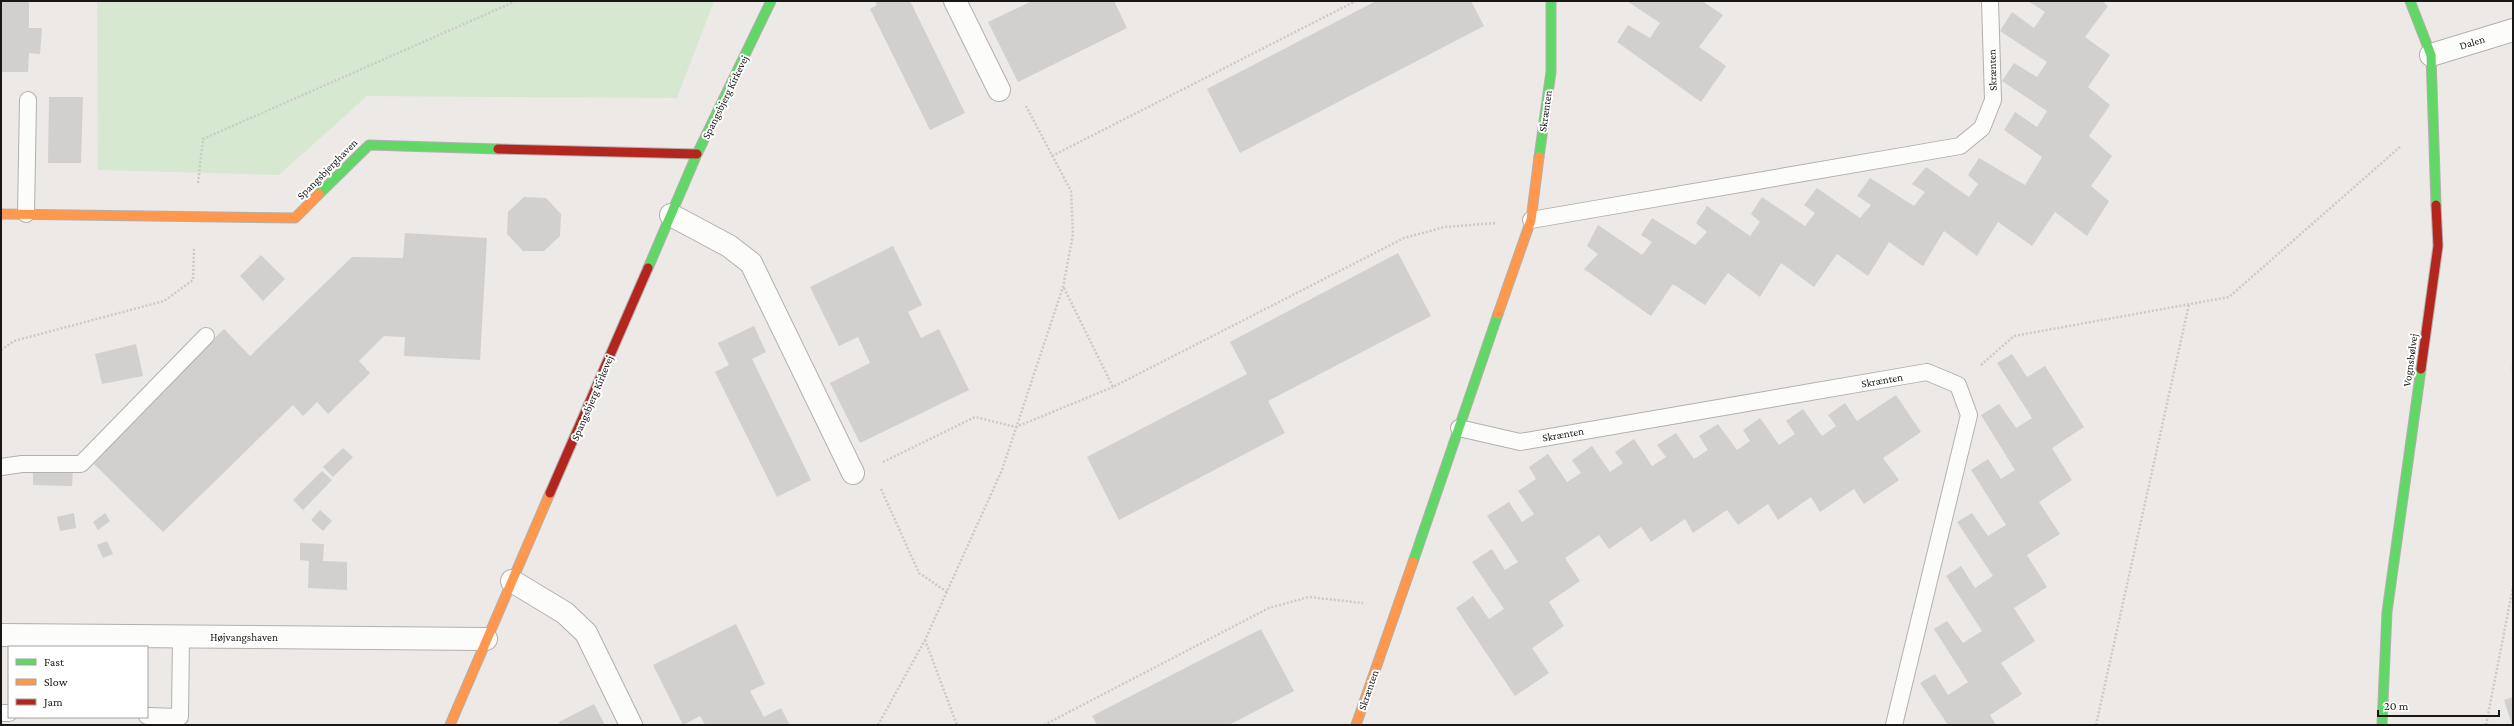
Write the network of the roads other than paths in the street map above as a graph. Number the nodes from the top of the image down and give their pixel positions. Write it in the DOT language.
graph roads {
  1 [pos="771,1"];
  2 [pos="956,1"];
  3 [pos="1551,1"];
  4 [pos="1990,1"];
  5 [pos="2410,1"];
  6 [pos="2513,30"];
  7 [pos="2431,55"];
  8 [pos="999,90"];
  9 [pos="28,100"];
  10 [pos="697,154"];
  11 [pos="1,214"];
  12 [pos="26,214"];
  13 [pos="671,215"];
  14 [pos="1531,220"];
  15 [pos="206,336"];
  16 [pos="1459,428"];
  17 [pos="1,467"];
  18 [pos="862,471"];
  19 [pos="512,581"];
  20 [pos="1,635"];
  21 [pos="181,637"];
  22 [pos="486,640"];
  23 [pos="148,716"];
  24 [pos="450,725"];
  25 [pos="631,725"];
  26 [pos="1356,725"];
  27 [pos="1894,725"];
  28 [pos="2382,725"];
  1 -- 10 [label="street, Spangsbjerg Kirkevej"];
  2 -- 8 [label="street"];
  3 -- 14 [label="street, Skrænten"];
  4 -- 14 [label="lane, Skrænten"];
  5 -- 7 [label="street, Vognsbølvej"];
  6 -- 7 [label="street, Dalen"];
  7 -- 28 [label="street, Vognsbølvej"];
  9 -- 12 [label="lane"];
  10 -- 12 [label="street, Spangsbjerghaven"];
  10 -- 13 [label="street, Spangsbjerg Kirkevej"];
  11 -- 12 [label="street, Spangsbjerghaven"];
  13 -- 18 [label="street"];
  13 -- 19 [label="street, Spangsbjerg Kirkevej"];
  14 -- 16 [label="street, Skrænten"];
  15 -- 17 [label="lane"];
  16 -- 26 [label="street, Skrænten"];
  16 -- 27 [label="lane, Skrænten"];
  19 -- 22 [label="street, Spangsbjerg Kirkevej"];
  19 -- 25 [label="street"];
  20 -- 21 [label="street, Højvangshaven"];
  21 -- 22 [label="street, Højvangshaven"];
  21 -- 23 [label="lane"];
  22 -- 24 [label="street, Spangsbjerg Kirkevej"];
}
